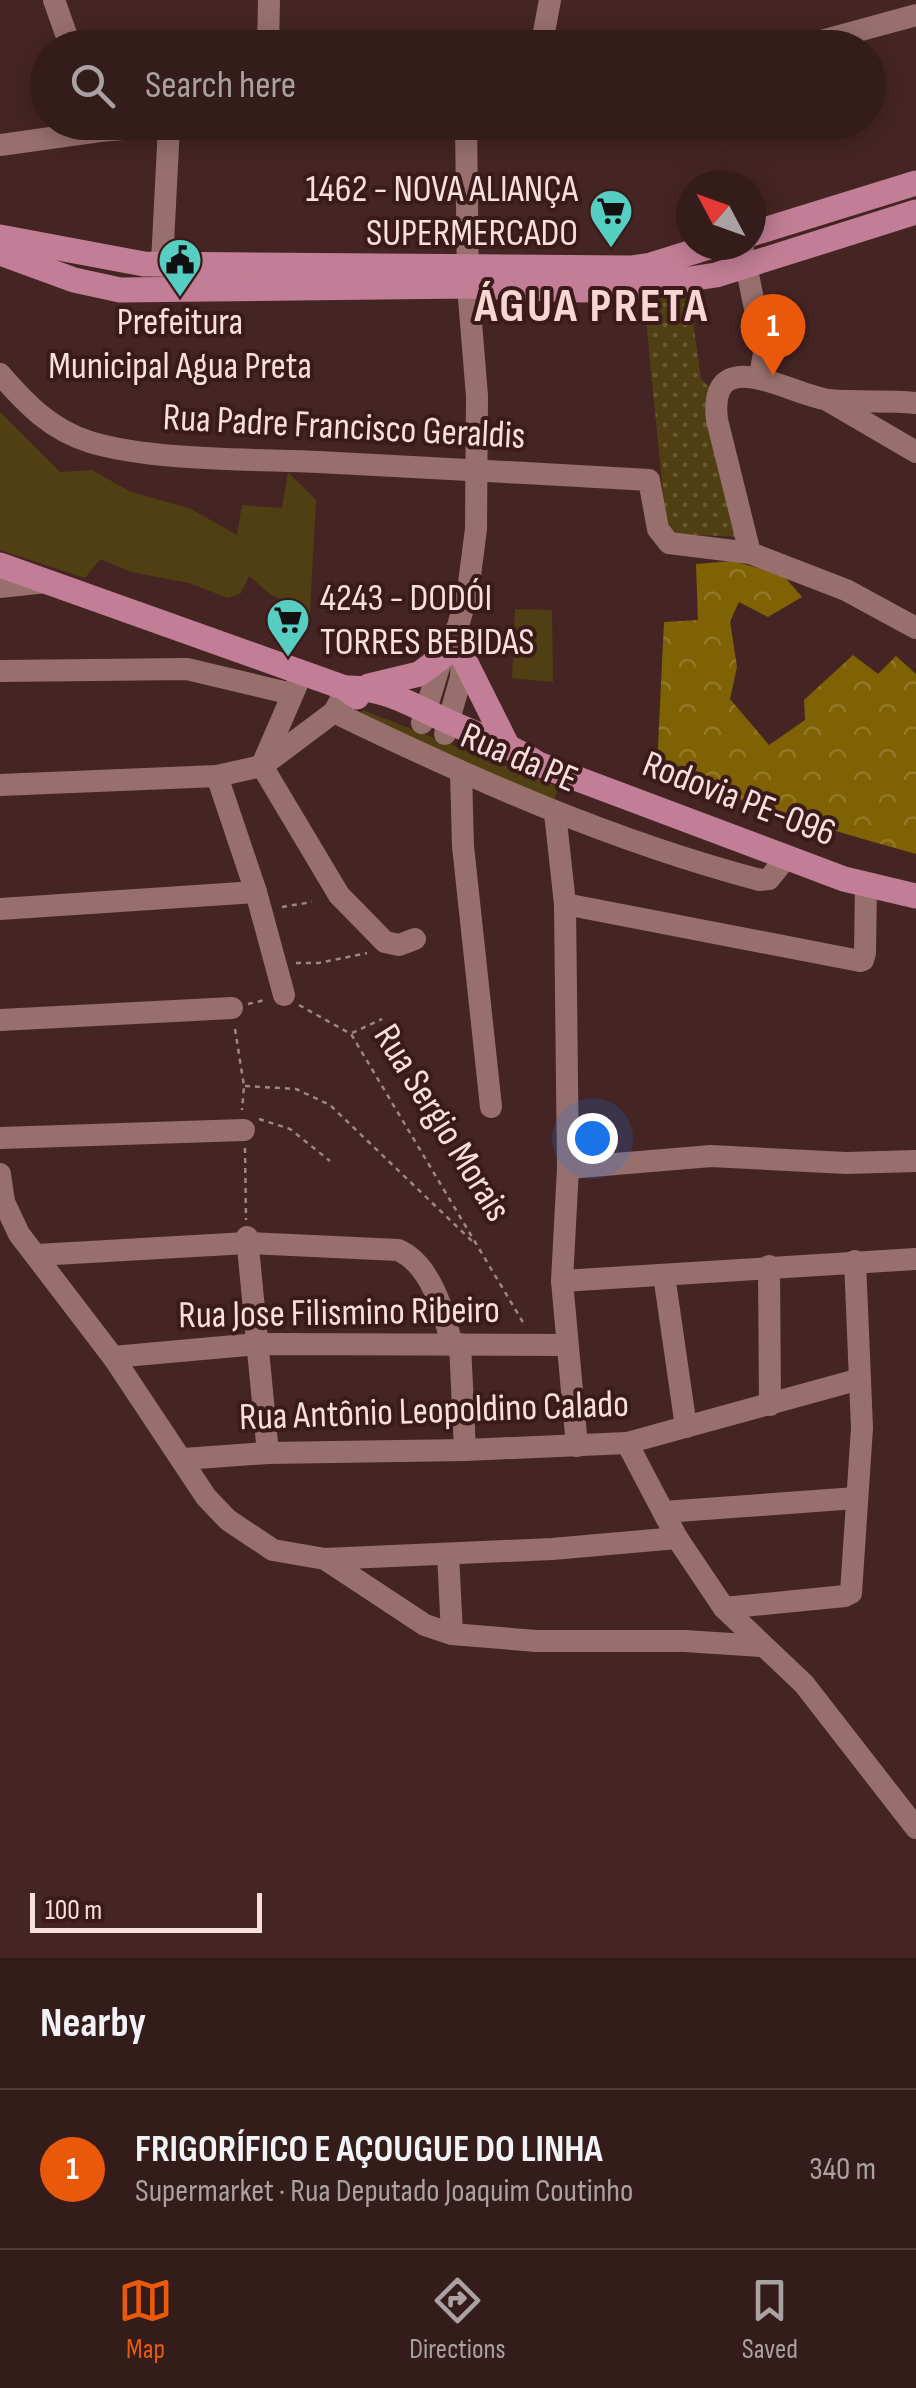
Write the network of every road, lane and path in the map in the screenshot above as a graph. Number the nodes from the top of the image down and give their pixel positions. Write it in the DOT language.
graph roads {
  1 [pos="54,0"];
  2 [pos="269,0"];
  3 [pos="550,0"];
  4 [pos="916,15"];
  5 [pos="65,30"];
  6 [pos="268,30"];
  7 [pos="544,30"];
  8 [pos="861,30"];
  9 [pos="31,140"];
  10 [pos="168,140"];
  11 [pos="466,140"];
  12 [pos="0,145"];
  13 [pos="916,183"];
  14 [pos="916,212"];
  15 [pos="766,229"];
  16 [pos="0,237"];
  17 [pos="766,250"];
  18 [pos="0,253"];
  19 [pos="676,257"];
  20 [pos="734,260"];
  21 [pos="746,260"];
  22 [pos="162,263"];
  23 [pos="468,275"];
  24 [pos="0,374"];
  25 [pos="760,376"];
  26 [pos="827,400"];
  27 [pos="916,403"];
  28 [pos="916,452"];
  29 [pos="478,471"];
  30 [pos="750,553"];
  31 [pos="0,565"];
  32 [pos="50,582"];
  33 [pos="0,587"];
  34 [pos="916,628"];
  35 [pos="452,656"];
  36 [pos="0,671"];
  37 [pos="297,685"];
  38 [pos="348,696"];
  39 [pos="436,722"];
  40 [pos="508,747"];
  41 [pos="538,764"];
  42 [pos="262,766"];
  43 [pos="461,772"];
  44 [pos="217,776"];
  45 [pos="0,786"];
  46 [pos="555,813"];
  47 [pos="786,858"];
  48 [pos="866,885"];
  49 [pos="916,896"];
  50 [pos="259,901"];
  51 [pos="312,902"];
  52 [pos="564,904"];
  53 [pos="0,909"];
  54 [pos="415,938"];
  55 [pos="385,942"];
  56 [pos="275,963"];
  57 [pos="284,995"];
  58 [pos="232,1008"];
  59 [pos="382,1019"];
  60 [pos="0,1020"];
  61 [pos="351,1034"];
  62 [pos="244,1086"];
  63 [pos="492,1107"];
  64 [pos="251,1124"];
  65 [pos="0,1138"];
  66 [pos="330,1161"];
  67 [pos="916,1161"];
  68 [pos="568,1168"];
  69 [pos="0,1174"];
  70 [pos="247,1240"];
  71 [pos="478,1246"];
  72 [pos="37,1254"];
  73 [pos="916,1258"];
  74 [pos="855,1261"];
  75 [pos="769,1266"];
  76 [pos="664,1276"];
  77 [pos="562,1281"];
  78 [pos="257,1344"];
  79 [pos="456,1344"];
  80 [pos="557,1344"];
  81 [pos="113,1357"];
  82 [pos="860,1378"];
  83 [pos="770,1405"];
  84 [pos="686,1427"];
  85 [pos="626,1443"];
  86 [pos="576,1446"];
  87 [pos="465,1450"];
  88 [pos="268,1453"];
  89 [pos="183,1459"];
  90 [pos="856,1498"];
  91 [pos="664,1512"];
  92 [pos="677,1538"];
  93 [pos="448,1554"];
  94 [pos="325,1560"];
  95 [pos="724,1608"];
  96 [pos="452,1634"];
  97 [pos="761,1646"];
  98 [pos="916,1828"];
  1 -- 5 [label="street"];
  2 -- 6 [label="street"];
  3 -- 7 [label="street"];
  4 -- 8 [label="street"];
  9 -- 12 [label="street"];
  10 -- 22 [label="street"];
  11 -- 23 [label="street"];
  13 -- 15 [label="main road"];
  14 -- 17 [label="main road"];
  16 -- 22 [label="main road"];
  18 -- 23 [label="main road"];
  19 -- 23 [label="main road"];
  20 -- 23 [label="main road"];
  21 -- 25 [label="street"];
  22 -- 23 [label="main road"];
  23 -- 29 [label="street"];
  24 -- 29 [label="street, Rua Padre Francisco Geraldis"];
  25 -- 26 [label="street"];
  25 -- 30 [label="street"];
  26 -- 27 [label="street"];
  26 -- 28 [label="street"];
  29 -- 30 [label="street, Rua Padre Francisco Geraldis"];
  29 -- 35 [label="street"];
  30 -- 34 [label="street"];
  31 -- 32 [label="main road"];
  32 -- 33 [label="street"];
  32 -- 37 [label="main road"];
  35 -- 38 [label="main road"];
  35 -- 39 [label="street"];
  35 -- 40 [label="main road"];
  36 -- 37 [label="street"];
  37 -- 38 [label="main road"];
  37 -- 42 [label="street"];
  38 -- 39 [label="main road"];
  38 -- 42 [label="street"];
  38 -- 43 [label="street, Rua da PE"];
  39 -- 40 [label="main road"];
  39 -- 41 [label="main road"];
  40 -- 41 [label="main road"];
  41 -- 47 [label="main road, Rodovia PE-096"];
  42 -- 44 [label="street"];
  42 -- 55 [label="street"];
  43 -- 46 [label="street, Rua da PE"];
  43 -- 63 [label="street"];
  44 -- 45 [label="street"];
  44 -- 50 [label="street"];
  46 -- 47 [label="street, Rua da PE"];
  46 -- 52 [label="street"];
  47 -- 48 [label="main road, Rodovia PE-096"];
  48 -- 49 [label="main road, Rodovia PE-096"];
  48 -- 52 [label="street"];
  50 -- 51 [label="path"];
  50 -- 53 [label="street"];
  50 -- 56 [label="street"];
  52 -- 68 [label="street"];
  54 -- 55 [label="street"];
  55 -- 56 [label="path"];
  56 -- 57 [label="street"];
  57 -- 58 [label="path"];
  57 -- 61 [label="path, Rua Sergio Morais"];
  58 -- 60 [label="street"];
  59 -- 61 [label="path"];
  61 -- 71 [label="path, Rua Sergio Morais"];
  62 -- 71 [label="path"];
  64 -- 65 [label="street"];
  64 -- 66 [label="path"];
  67 -- 68 [label="street"];
  68 -- 77 [label="street"];
  69 -- 72 [label="street"];
  70 -- 72 [label="street"];
  70 -- 78 [label="street"];
  70 -- 79 [label="street"];
  71 -- 80 [label="path, Rua Sergio Morais"];
  72 -- 81 [label="street"];
  73 -- 74 [label="street"];
  74 -- 75 [label="street"];
  74 -- 82 [label="street"];
  75 -- 76 [label="street"];
  75 -- 83 [label="street"];
  76 -- 77 [label="street"];
  76 -- 84 [label="street"];
  77 -- 80 [label="street"];
  78 -- 79 [label="street, Rua Jose Filismino Ribeiro"];
  78 -- 81 [label="street, Rua Jose Filismino Ribeiro"];
  78 -- 88 [label="street"];
  79 -- 80 [label="street, Rua Jose Filismino Ribeiro"];
  79 -- 87 [label="street"];
  80 -- 86 [label="street"];
  81 -- 89 [label="street"];
  82 -- 83 [label="street, Rua Antônio Leopoldino Calado"];
  82 -- 90 [label="street"];
  83 -- 84 [label="street, Rua Antônio Leopoldino Calado"];
  84 -- 85 [label="street, Rua Antônio Leopoldino Calado"];
  85 -- 86 [label="street, Rua Antônio Leopoldino Calado"];
  85 -- 91 [label="street"];
  86 -- 87 [label="street, Rua Antônio Leopoldino Calado"];
  87 -- 88 [label="street, Rua Antônio Leopoldino Calado"];
  88 -- 89 [label="street, Rua Antônio Leopoldino Calado"];
  89 -- 94 [label="street"];
  90 -- 91 [label="street"];
  90 -- 95 [label="street"];
  91 -- 92 [label="street"];
  92 -- 93 [label="street"];
  92 -- 95 [label="street"];
  93 -- 94 [label="street"];
  93 -- 96 [label="street"];
  94 -- 96 [label="street"];
  95 -- 97 [label="street"];
  96 -- 97 [label="street"];
  97 -- 98 [label="street"];
}
